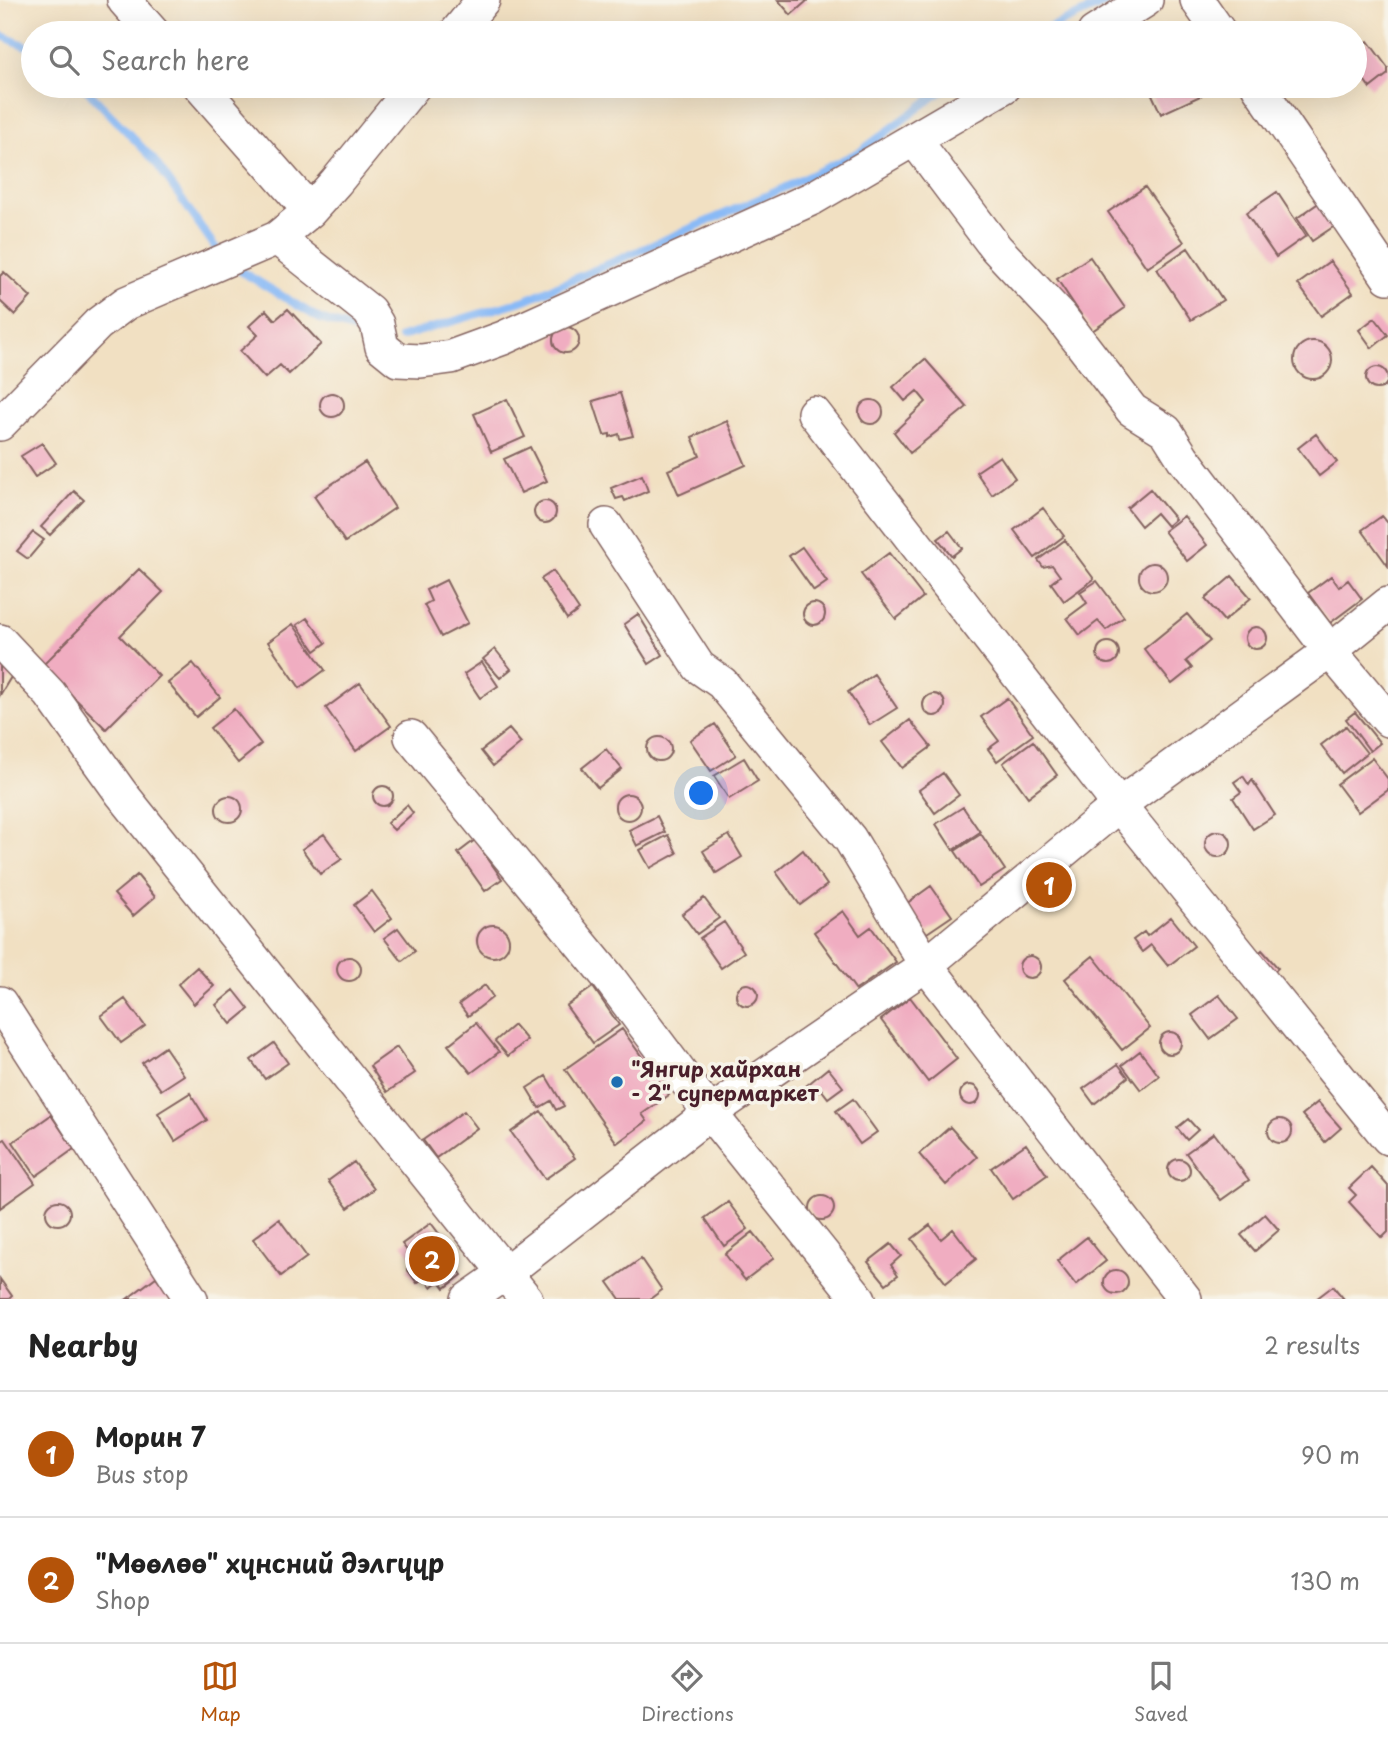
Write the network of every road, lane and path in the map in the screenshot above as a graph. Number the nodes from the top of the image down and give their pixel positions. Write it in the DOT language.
graph roads {
  1 [pos="124,0"];
  2 [pos="483,0"];
  3 [pos="1146,0"];
  4 [pos="1197,0"];
  5 [pos="142,21"];
  6 [pos="466,21"];
  7 [pos="1113,21"];
  8 [pos="1212,21"];
  9 [pos="211,98"];
  10 [pos="404,98"];
  11 [pos="984,98"];
  12 [pos="1266,98"];
  13 [pos="914,139"];
  14 [pos="310,211"];
  15 [pos="277,238"];
  16 [pos="1388,277"];
  17 [pos="814,413"];
  18 [pos="0,424"];
  19 [pos="606,524"];
  20 [pos="1388,604"];
  21 [pos="0,641"];
  22 [pos="1331,651"];
  23 [pos="1388,720"];
  24 [pos="411,737"];
  25 [pos="1119,804"];
  26 [pos="926,965"];
  27 [pos="0,1003"];
  28 [pos="710,1113"];
  29 [pos="1388,1138"];
  30 [pos="505,1273"];
  31 [pos="191,1299"];
  32 [pos="468,1299"];
  33 [pos="526,1299"];
  34 [pos="859,1299"];
  35 [pos="1185,1299"];
  1 -- 5 [label="street"];
  2 -- 6 [label="street"];
  3 -- 7 [label="street"];
  4 -- 8 [label="street"];
  9 -- 14 [label="street"];
  10 -- 14 [label="street"];
  11 -- 13 [label="street"];
  12 -- 16 [label="street"];
  13 -- 15 [label="street"];
  13 -- 22 [label="street"];
  14 -- 15 [label="street"];
  15 -- 18 [label="street"];
  17 -- 25 [label="street"];
  19 -- 26 [label="street"];
  20 -- 22 [label="street"];
  21 -- 30 [label="street"];
  22 -- 23 [label="street"];
  22 -- 25 [label="street"];
  24 -- 28 [label="street"];
  25 -- 26 [label="street"];
  25 -- 29 [label="street"];
  26 -- 28 [label="street"];
  26 -- 35 [label="street"];
  27 -- 31 [label="street"];
  28 -- 30 [label="street"];
  28 -- 34 [label="street"];
  30 -- 32 [label="street"];
  30 -- 33 [label="street"];
}
